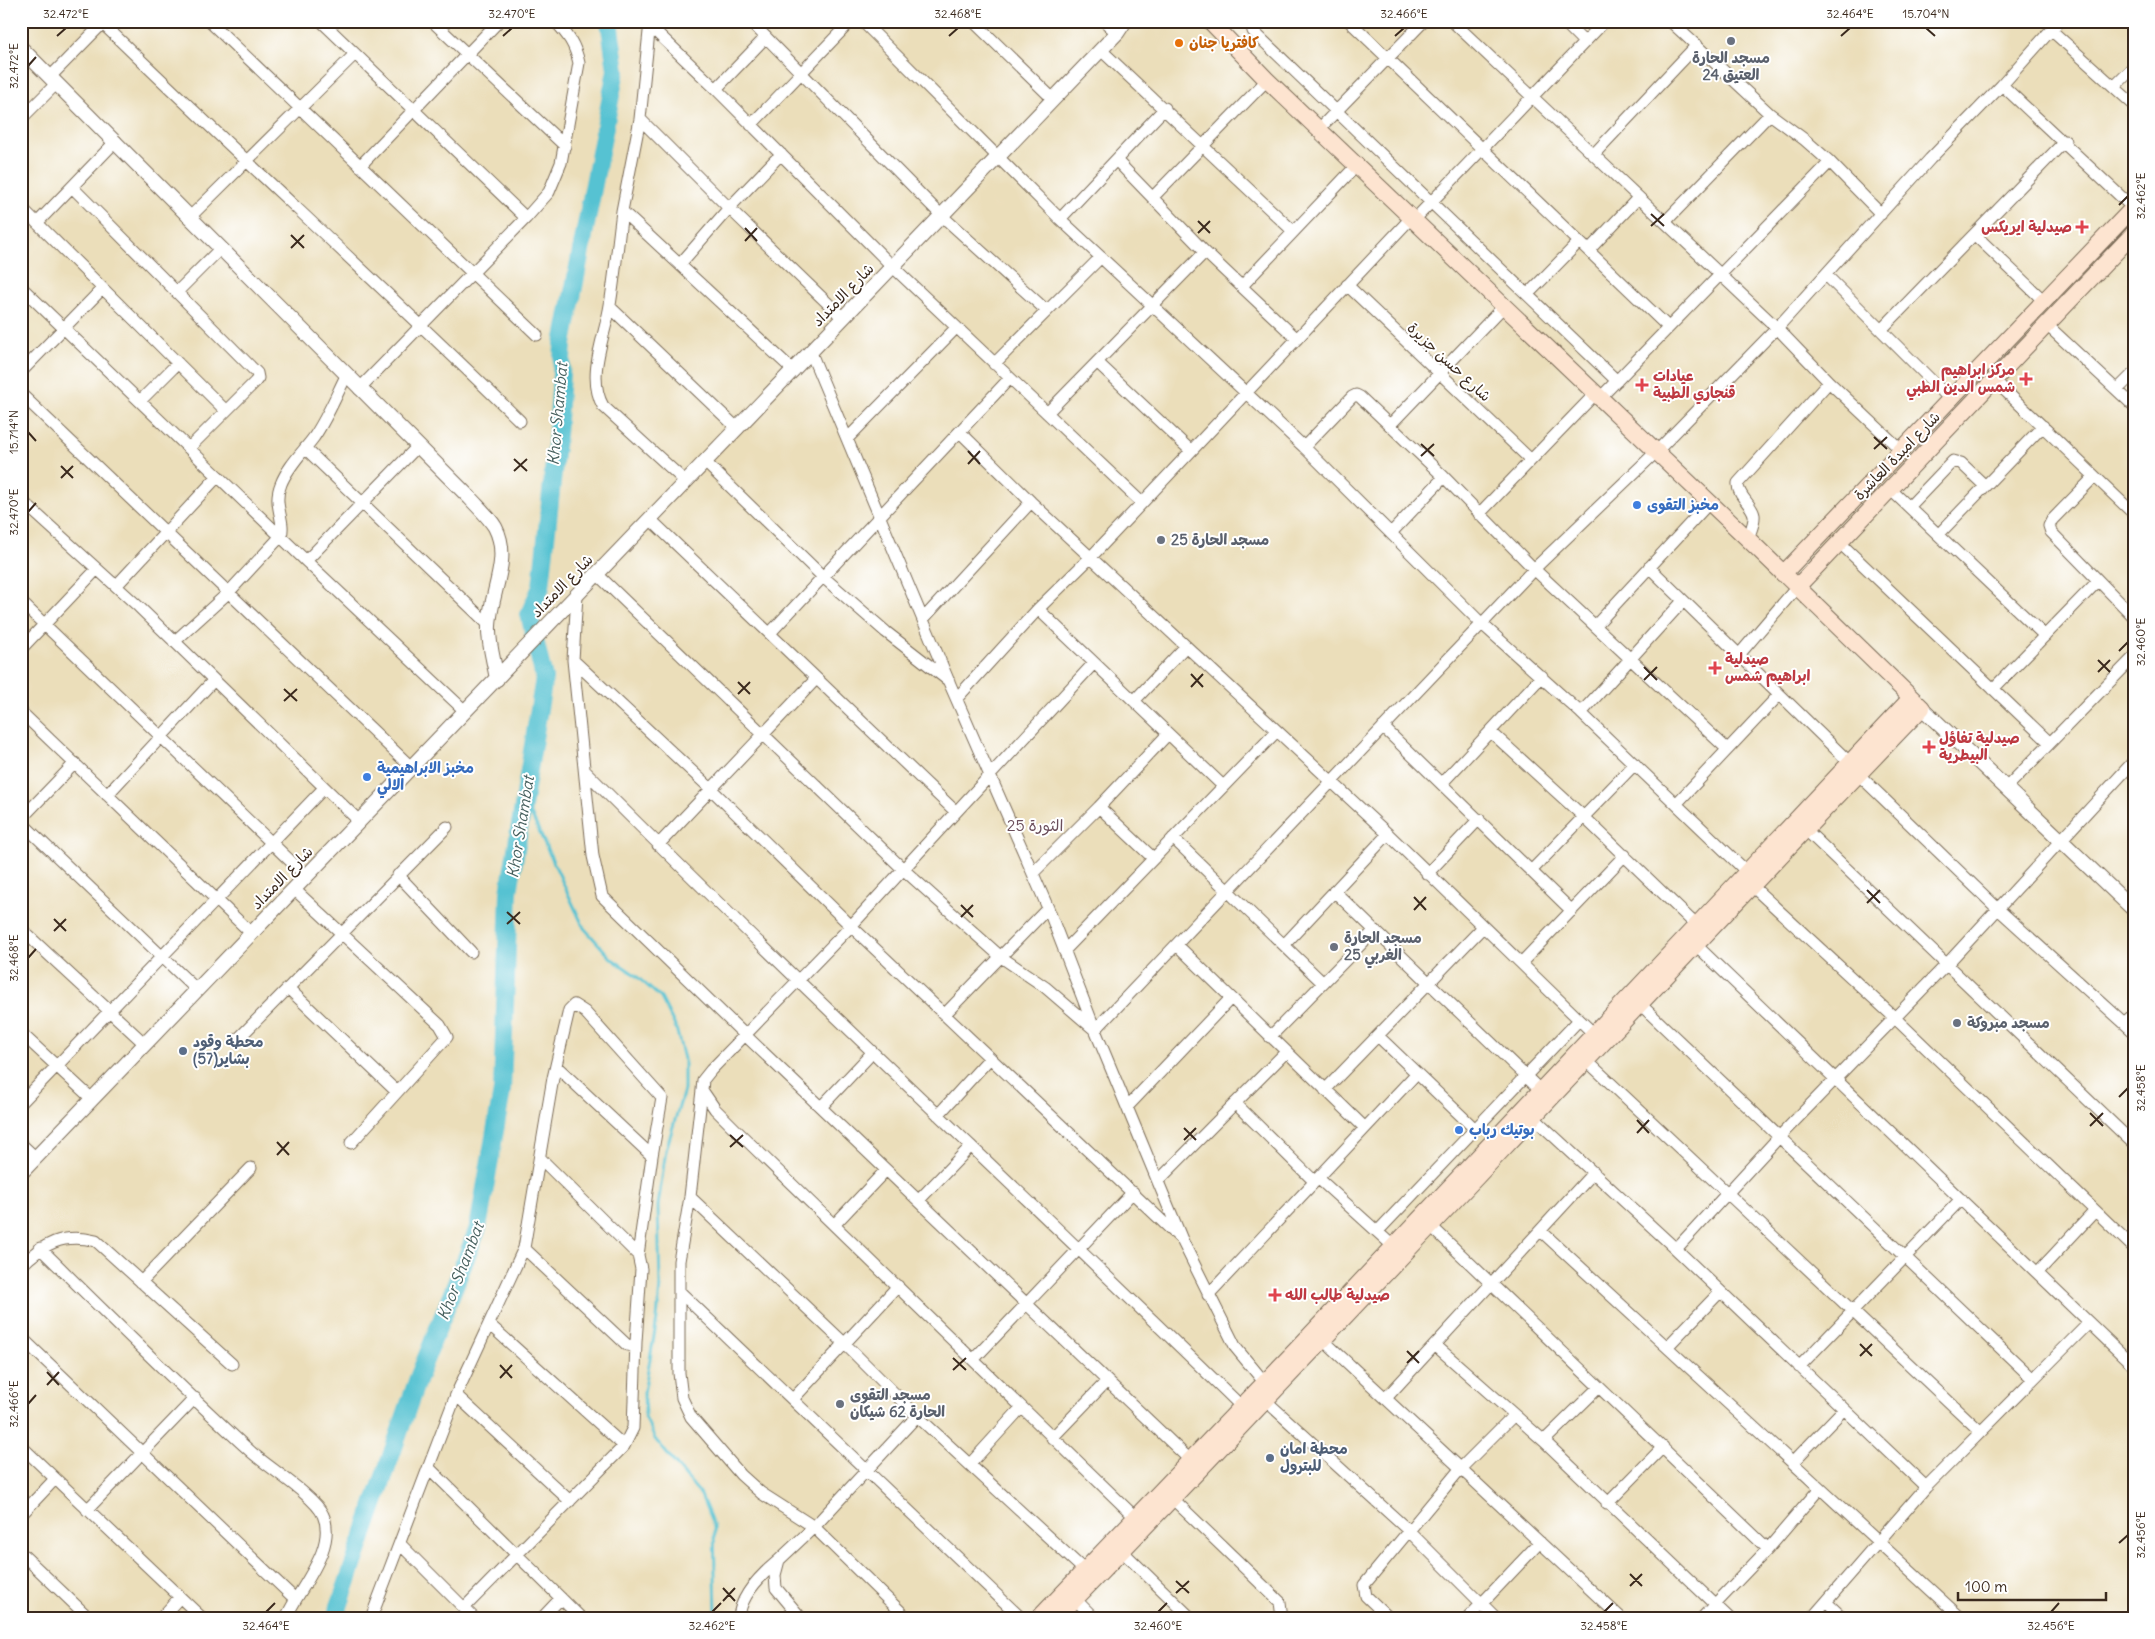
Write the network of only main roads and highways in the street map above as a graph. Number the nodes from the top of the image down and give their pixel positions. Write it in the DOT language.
graph roads {
  1 [pos="1210,21"];
  2 [pos="2133,208"];
  3 [pos="2134,233"];
  4 [pos="1806,551"];
  5 [pos="1818,564"];
  6 [pos="1783,574"];
  7 [pos="1797,587"];
  8 [pos="1854,769"];
  9 [pos="1748,878"];
  10 [pos="1039,1618"];
  11 [pos="1057,1618"];
  1 -- 6 [label="main road"];
  2 -- 4 [label="main road, شارع امبدة العاشرة"];
  3 -- 5 [label="main road, شارع امبدة العاشرة"];
  4 -- 5 [label="main road"];
  4 -- 6 [label="main road, شارع امبدة العاشرة"];
  5 -- 7 [label="main road, شارع امبدة العاشرة"];
  6 -- 7 [label="main road"];
  7 -- 8 [label="main road"];
  8 -- 9 [label="main road"];
  8 -- 9 [label="main road"];
  9 -- 10 [label="main road"];
  9 -- 11 [label="main road"];
}
